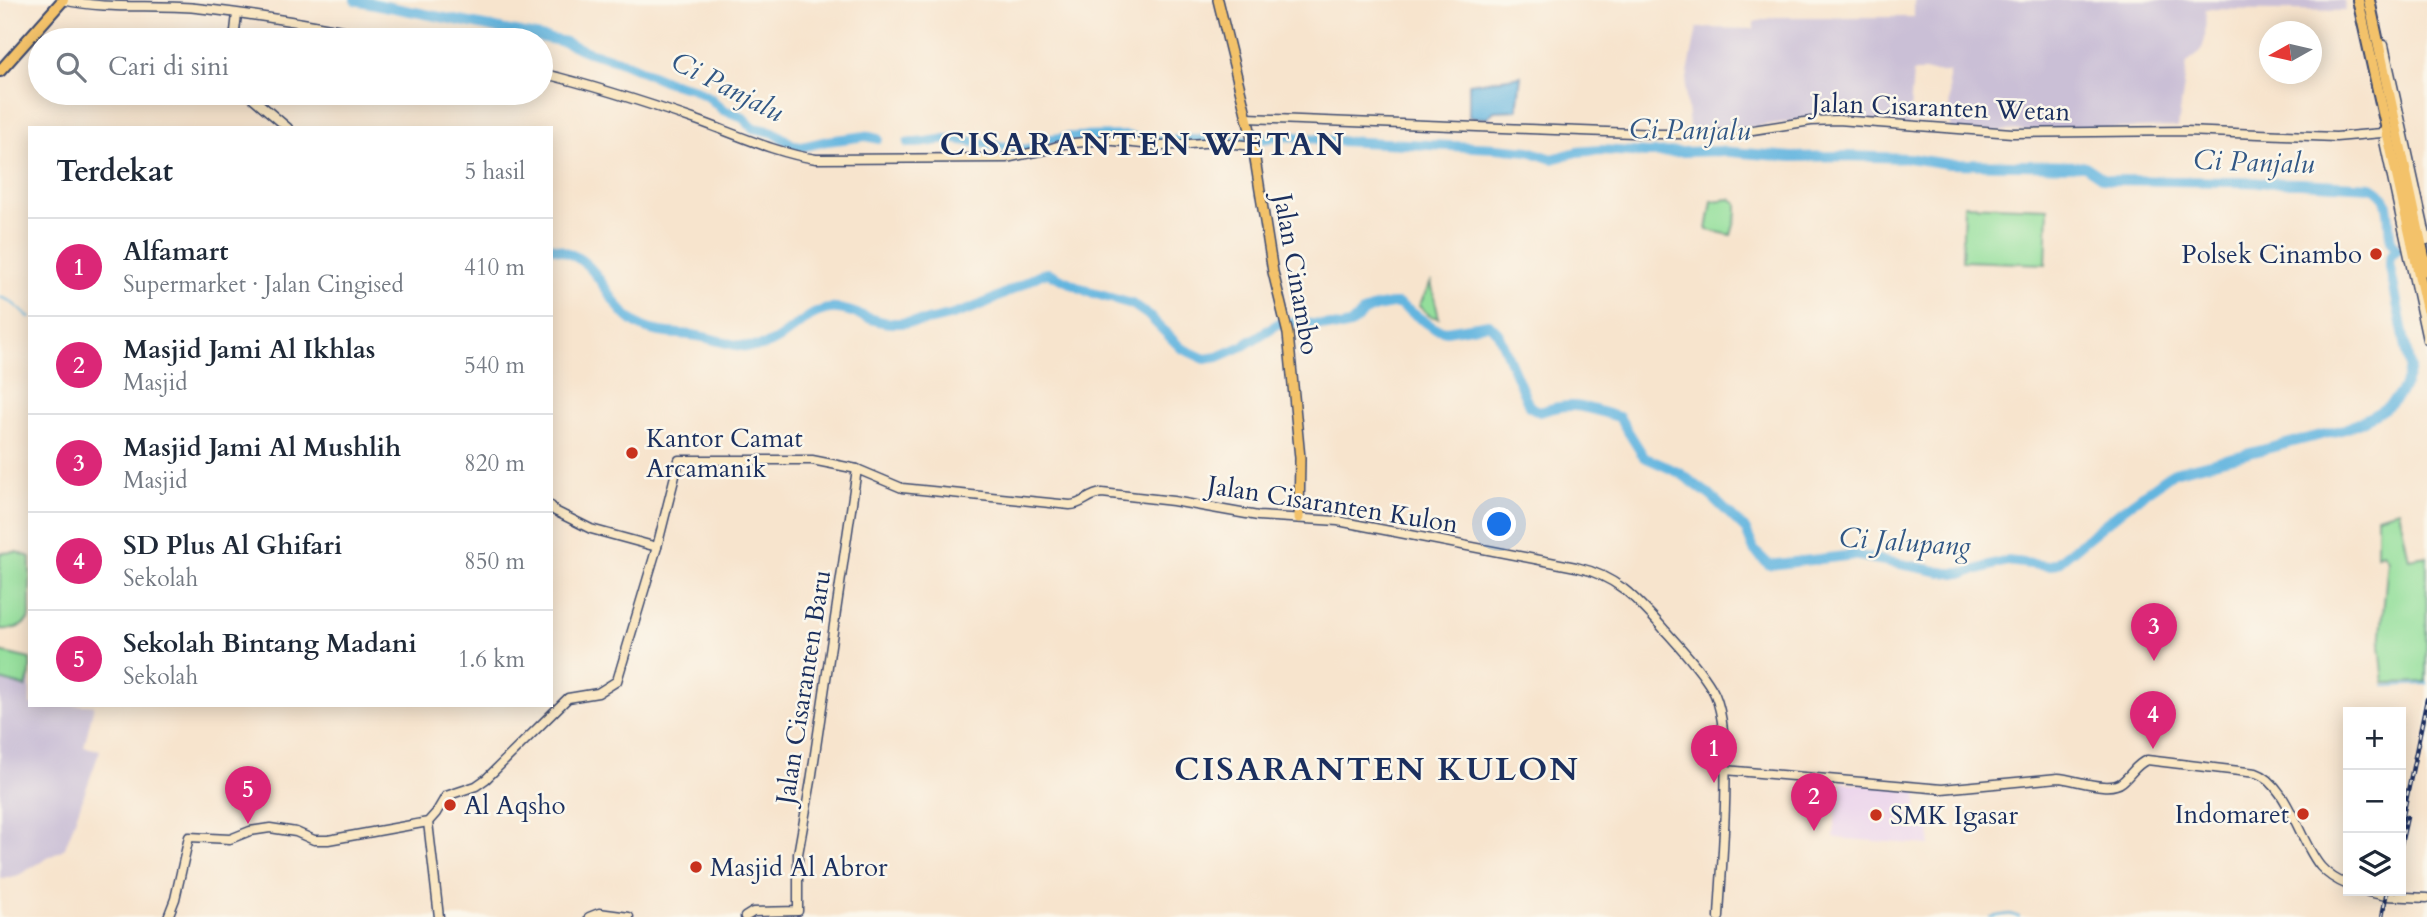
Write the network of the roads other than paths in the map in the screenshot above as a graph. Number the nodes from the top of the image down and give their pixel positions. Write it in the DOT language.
graph roads {
  1 [pos="63,0"];
  2 [pos="1218,0"];
  3 [pos="2356,0"];
  4 [pos="2372,0"];
  5 [pos="237,14"];
  6 [pos="2372,15"];
  7 [pos="2379,26"];
  8 [pos="38,28"];
  9 [pos="235,28"];
  10 [pos="323,28"];
  11 [pos="28,39"];
  12 [pos="2374,69"];
  13 [pos="0,71"];
  14 [pos="553,76"];
  15 [pos="2372,84"];
  16 [pos="261,105"];
  17 [pos="1247,118"];
  18 [pos="286,126"];
  19 [pos="2382,133"];
  20 [pos="1252,141"];
  21 [pos="2417,235"];
  22 [pos="2417,257"];
  23 [pos="2427,271"];
  24 [pos="2427,310"];
  25 [pos="2427,340"];
  26 [pos="857,469"];
  27 [pos="553,508"];
  28 [pos="1299,518"];
  29 [pos="657,547"];
  30 [pos="1725,770"];
  31 [pos="428,822"];
  32 [pos="2343,883"];
  33 [pos="2390,896"];
  34 [pos="2427,898"];
  35 [pos="589,916"];
  36 [pos="169,917"];
  37 [pos="439,917"];
  38 [pos="629,917"];
  39 [pos="745,917"];
  40 [pos="1719,917"];
  1 -- 5 [label="street"];
  1 -- 8 [label="highway"];
  2 -- 17 [label="main road, Jalan Cinambo"];
  3 -- 12 [label="highway"];
  3 -- 15 [label="street"];
  4 -- 6 [label="highway"];
  4 -- 7 [label="street"];
  5 -- 9 [label="street"];
  5 -- 10 [label="street"];
  6 -- 7 [label="highway"];
  6 -- 21 [label="highway"];
  7 -- 21 [label="street"];
  11 -- 13 [label="highway"];
  12 -- 15 [label="highway"];
  12 -- 21 [label="highway"];
  14 -- 20 [label="street"];
  15 -- 19 [label="street"];
  16 -- 18 [label="street"];
  17 -- 19 [label="street, Jalan Cisaranten Wetan"];
  17 -- 20 [label="main road, Jalan Cinambo"];
  19 -- 21 [label="street"];
  20 -- 28 [label="main road, Jalan Cinambo"];
  21 -- 22 [label="highway"];
  22 -- 23 [label="highway"];
  22 -- 24 [label="highway"];
  22 -- 25 [label="street"];
  26 -- 28 [label="street, Jalan Cisaranten Kulon"];
  26 -- 29 [label="street, Jalan Cisaranten Kulon"];
  26 -- 39 [label="street, Jalan Cisaranten Baru"];
  27 -- 29 [label="street"];
  28 -- 30 [label="street, Jalan Cisaranten Kulon"];
  29 -- 31 [label="street"];
  30 -- 32 [label="street"];
  30 -- 40 [label="street, Jalan Cisaranten Kulon"];
  31 -- 36 [label="street"];
  31 -- 37 [label="street"];
  33 -- 34 [label="street"];
  35 -- 38 [label="street"];
}
